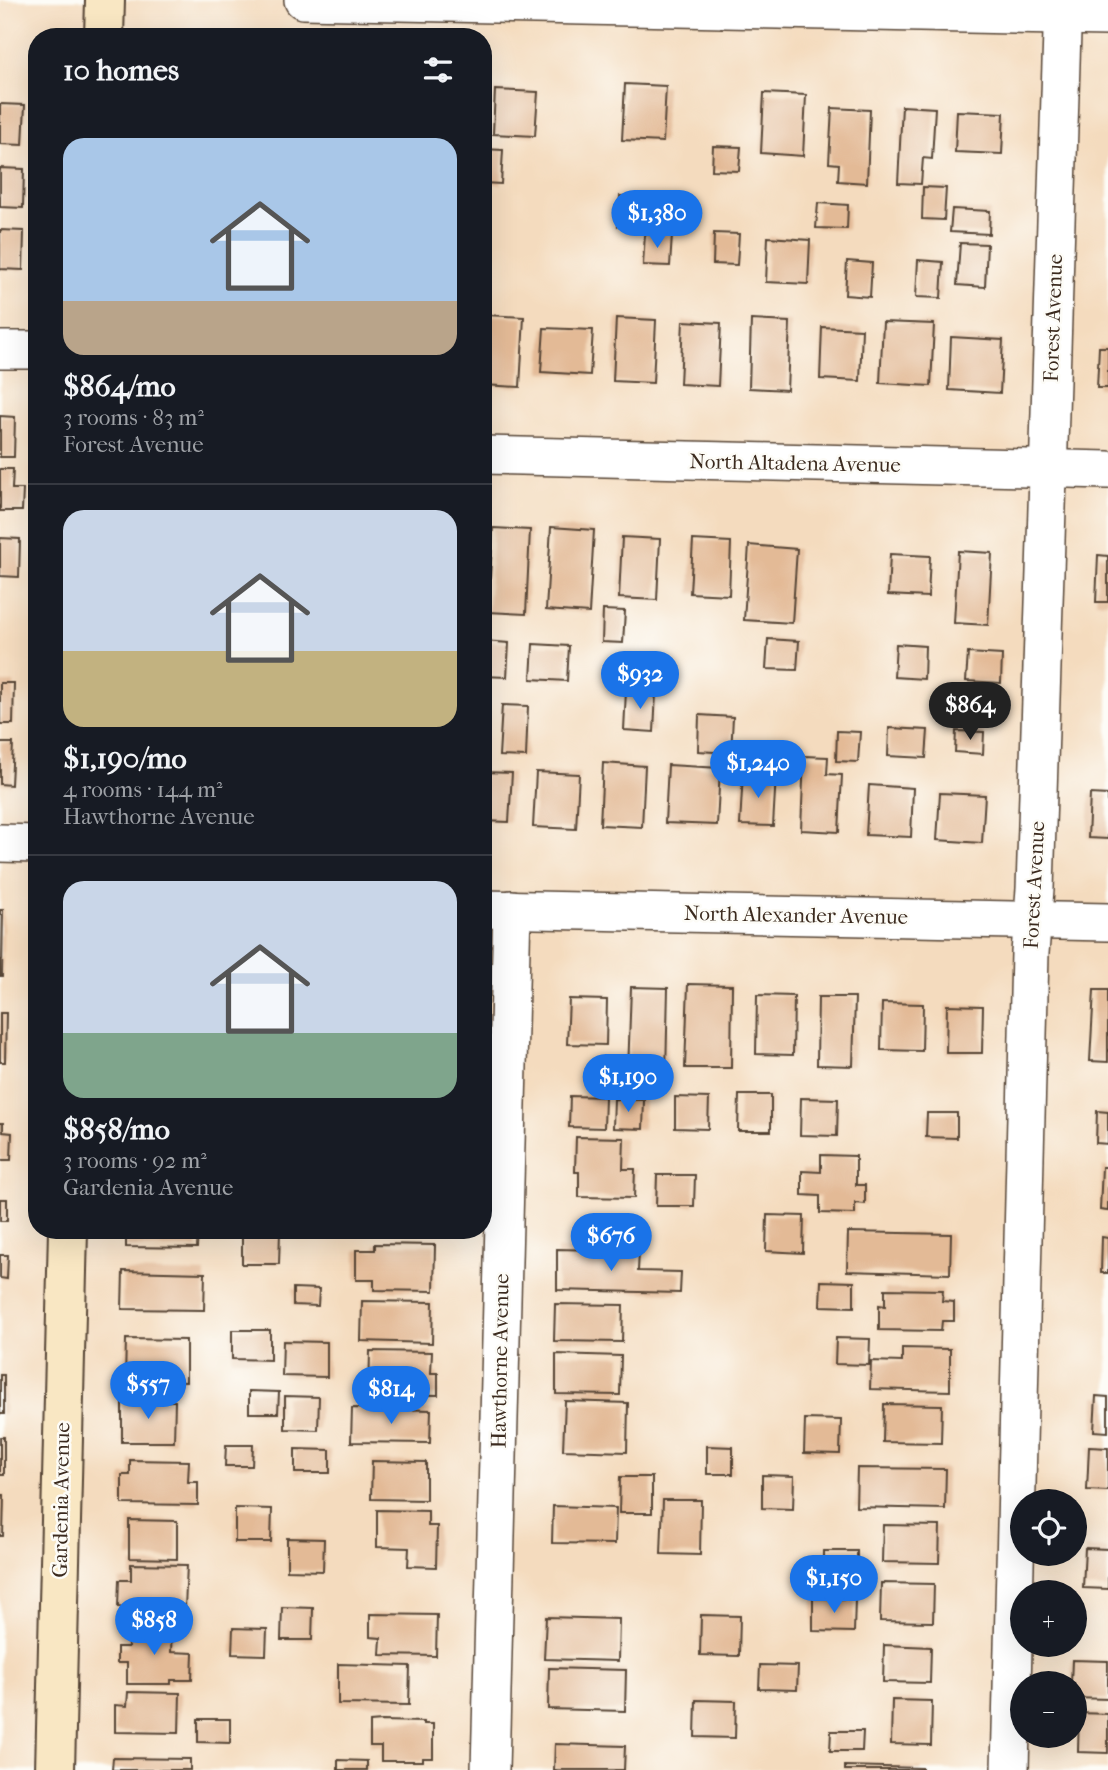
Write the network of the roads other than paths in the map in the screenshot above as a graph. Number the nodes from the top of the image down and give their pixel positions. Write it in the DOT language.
graph roads {
  1 [pos="105,0"];
  2 [pos="303,0"];
  3 [pos="1062,8"];
  4 [pos="1108,18"];
  5 [pos="104,28"];
  6 [pos="0,350"];
  7 [pos="28,350"];
  8 [pos="492,455"];
  9 [pos="1048,468"];
  10 [pos="1108,470"];
  11 [pos="0,843"];
  12 [pos="28,844"];
  13 [pos="497,909"];
  14 [pos="1032,921"];
  15 [pos="1108,922"];
  16 [pos="68,1239"];
  17 [pos="55,1770"];
  18 [pos="491,1770"];
  19 [pos="1010,1770"];
  1 -- 5 [label="street"];
  2 -- 3 [label="street"];
  3 -- 4 [label="street"];
  3 -- 9 [label="street, Forest Avenue"];
  6 -- 7 [label="street"];
  8 -- 9 [label="street, North Altadena Avenue"];
  9 -- 10 [label="street, North Altadena Avenue"];
  9 -- 14 [label="street, Forest Avenue"];
  11 -- 12 [label="street"];
  13 -- 14 [label="street, North Alexander Avenue"];
  13 -- 18 [label="street, Hawthorne Avenue"];
  14 -- 15 [label="street, North Alexander Avenue"];
  14 -- 19 [label="street, Forest Avenue"];
  16 -- 17 [label="street, Gardenia Avenue"];
}
